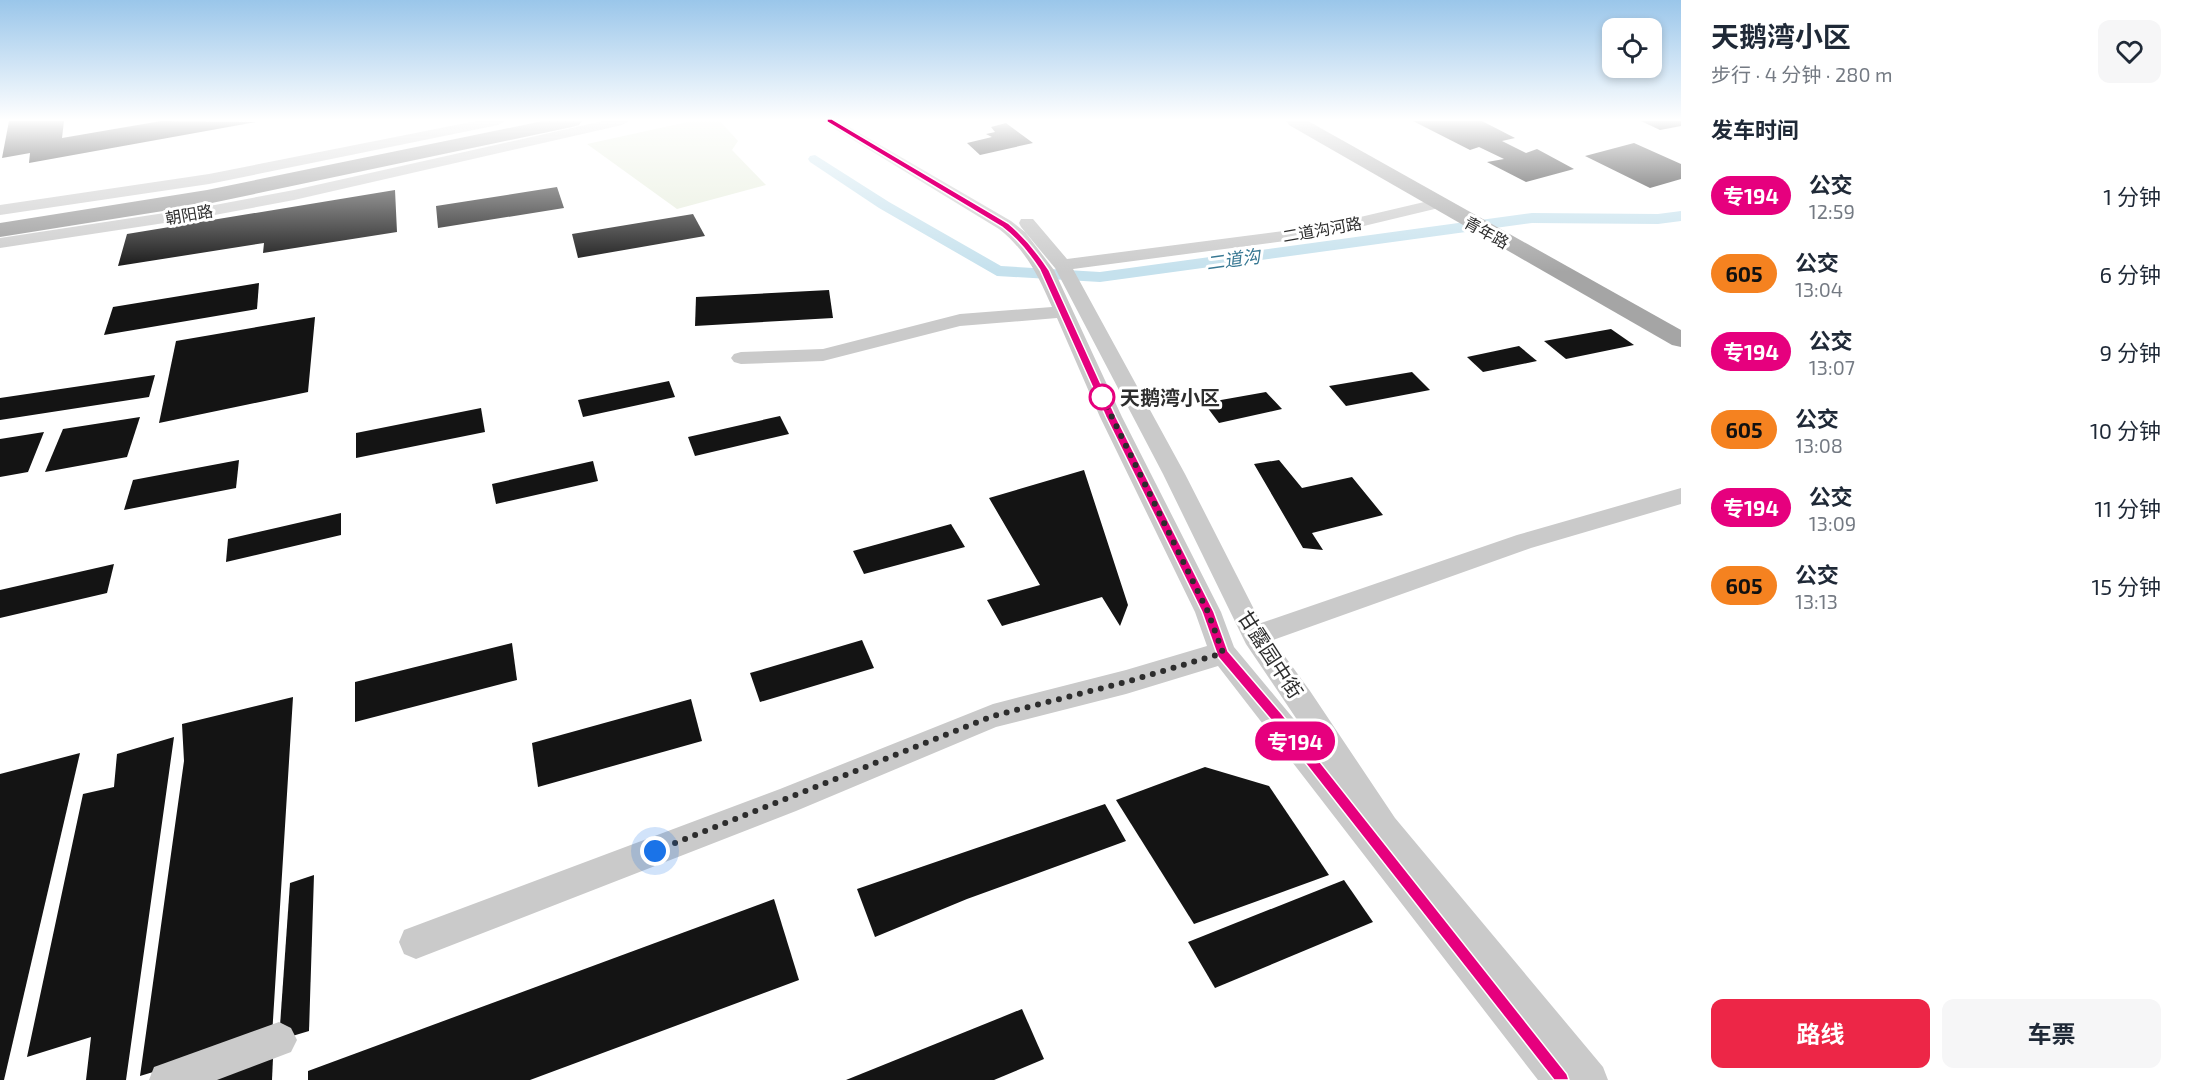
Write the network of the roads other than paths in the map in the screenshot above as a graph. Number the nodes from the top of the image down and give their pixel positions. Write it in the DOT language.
graph roads {
  1 [pos="247,171"];
  2 [pos="297,171"];
  3 [pos="330,171"];
  4 [pos="395,171"];
  5 [pos="915,171"];
  6 [pos="1382,171"];
  7 [pos="1418,171"];
  8 [pos="1440,205"];
  9 [pos="1008,208"];
  10 [pos="0,210"];
  11 [pos="0,222"];
  12 [pos="0,230"];
  13 [pos="0,243"];
  14 [pos="1057,268"];
  15 [pos="1076,311"];
  16 [pos="1681,317"];
  17 [pos="1681,340"];
  18 [pos="741,358"];
  19 [pos="1681,496"];
  20 [pos="1255,636"];
  21 [pos="1223,653"];
  22 [pos="416,942"];
  23 [pos="279,1040"];
  24 [pos="167,1080"];
  25 [pos="1561,1080"];
  26 [pos="1590,1080"];
  1 -- 10 [label="street, 朝阳路"];
  2 -- 11 [label="highway, 朝阳路"];
  3 -- 12 [label="highway, 朝阳路"];
  4 -- 13 [label="street, 朝阳路"];
  5 -- 14 [label="street"];
  6 -- 8 [label="main road, 青年路"];
  7 -- 16 [label="main road, 青年路"];
  8 -- 14 [label="street, 二道沟河路"];
  8 -- 17 [label="main road, 青年路"];
  9 -- 14 [label="street"];
  14 -- 15 [label="street"];
  15 -- 18 [label="street"];
  15 -- 20 [label="street, 甘露园中街"];
  15 -- 21 [label="street, 甘露园中街"];
  19 -- 20 [label="street"];
  20 -- 26 [label="street, 甘露园中街"];
  21 -- 22 [label="street"];
  21 -- 25 [label="street, 甘露园中街"];
  23 -- 24 [label="street"];
}
